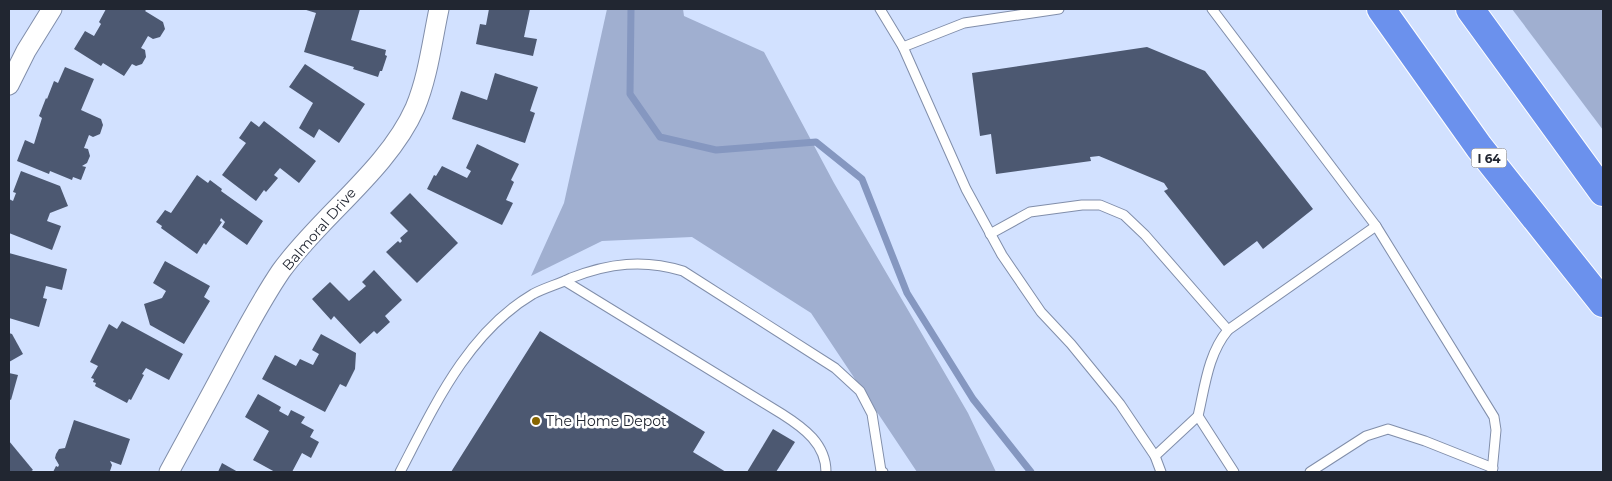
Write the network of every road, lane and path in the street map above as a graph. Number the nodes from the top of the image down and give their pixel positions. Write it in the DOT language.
graph roads {
  1 [pos="52,9"];
  2 [pos="439,9"];
  3 [pos="880,9"];
  4 [pos="1059,9"];
  5 [pos="1212,9"];
  6 [pos="1381,9"];
  7 [pos="1470,9"];
  8 [pos="903,47"];
  9 [pos="9,85"];
  10 [pos="1603,192"];
  11 [pos="1376,226"];
  12 [pos="990,234"];
  13 [pos="565,281"];
  14 [pos="1603,303"];
  15 [pos="1228,330"];
  16 [pos="1198,416"];
  17 [pos="1155,456"];
  18 [pos="1492,470"];
  19 [pos="169,472"];
  20 [pos="400,472"];
  21 [pos="826,472"];
  22 [pos="880,472"];
  23 [pos="1161,472"];
  24 [pos="1234,472"];
  25 [pos="1310,472"];
  1 -- 9 [label="street"];
  2 -- 19 [label="street, Balmoral Drive"];
  3 -- 8 [label="lane"];
  4 -- 8 [label="lane"];
  5 -- 11 [label="lane"];
  6 -- 14 [label="highway, I 64"];
  7 -- 10 [label="highway"];
  8 -- 12 [label="lane"];
  11 -- 15 [label="lane"];
  11 -- 18 [label="lane"];
  12 -- 15 [label="lane"];
  12 -- 17 [label="lane"];
  13 -- 20 [label="lane"];
  13 -- 21 [label="lane"];
  13 -- 22 [label="lane"];
  15 -- 16 [label="lane"];
  16 -- 17 [label="lane"];
  16 -- 24 [label="lane"];
  17 -- 23 [label="lane"];
  18 -- 25 [label="lane"];
}
